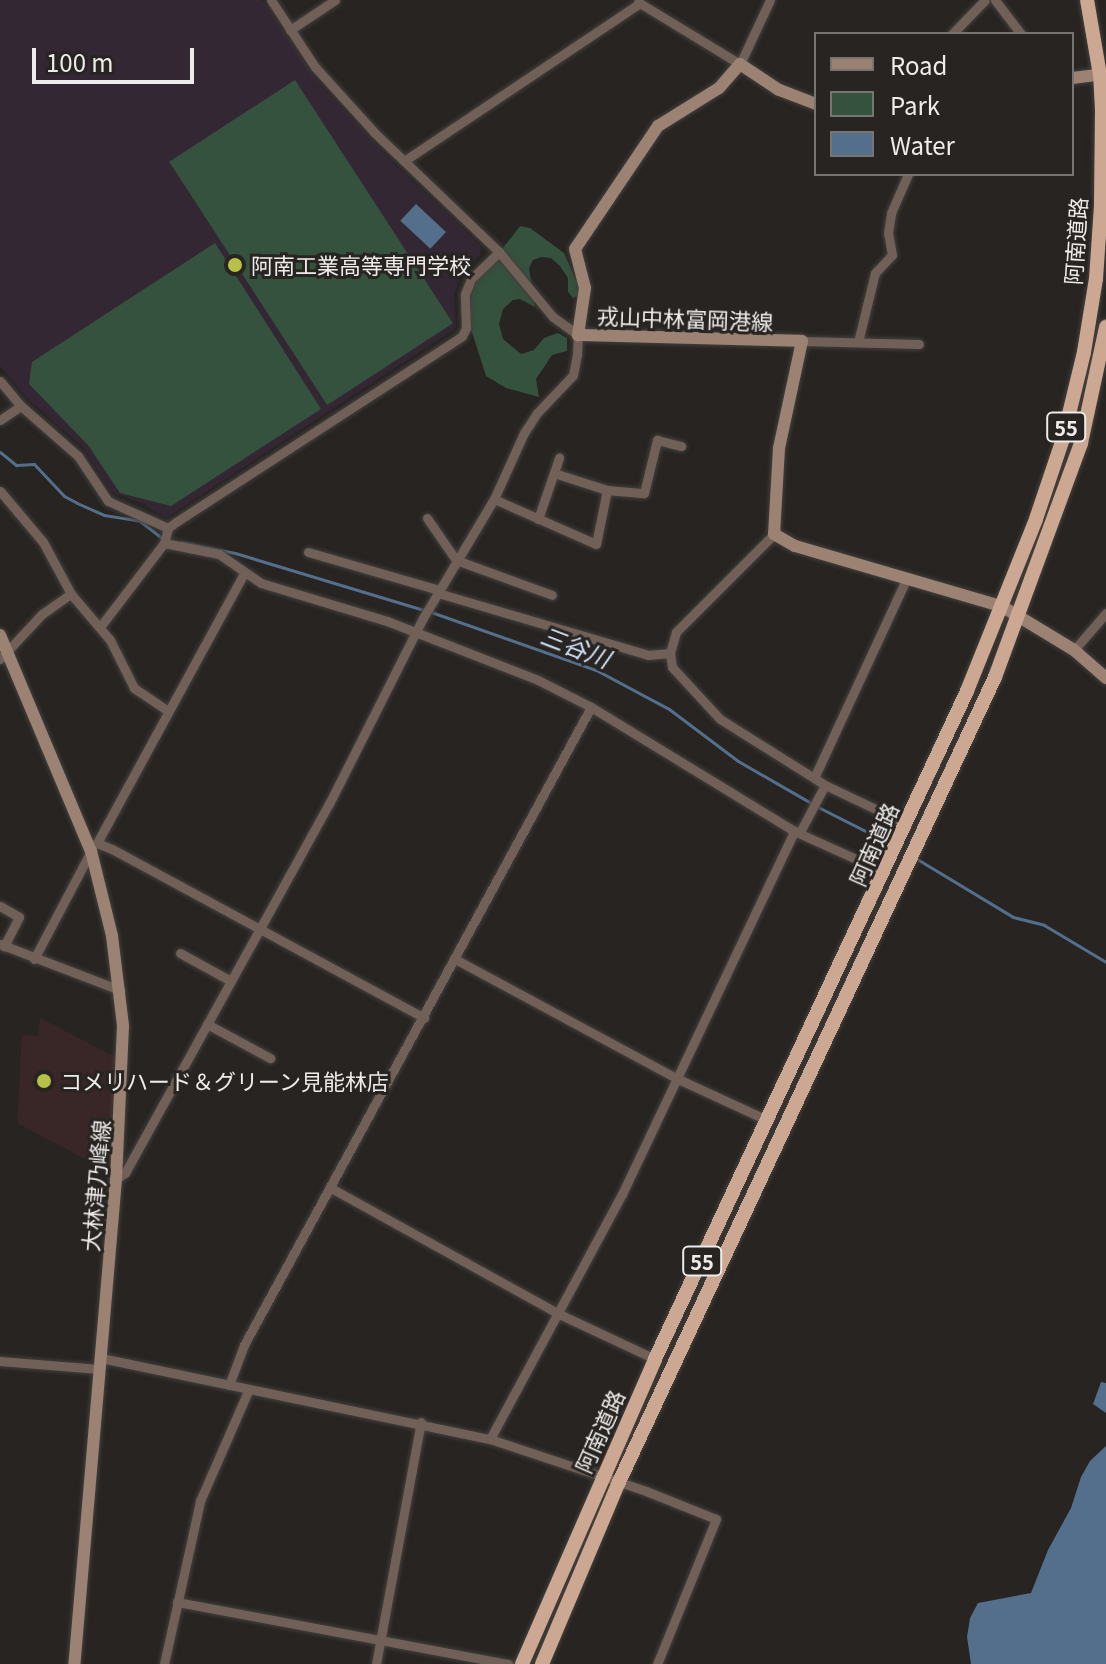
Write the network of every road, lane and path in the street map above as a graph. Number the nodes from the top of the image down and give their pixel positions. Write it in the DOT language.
graph roads {
  1 [pos="271,0"];
  2 [pos="335,0"];
  3 [pos="770,0"];
  4 [pos="985,0"];
  5 [pos="995,0"];
  6 [pos="1087,0"];
  7 [pos="637,1"];
  8 [pos="290,30"];
  9 [pos="954,32"];
  10 [pos="1019,32"];
  11 [pos="740,64"];
  12 [pos="1103,75"];
  13 [pos="1074,78"];
  14 [pos="814,103"];
  15 [pos="404,161"];
  16 [pos="907,176"];
  17 [pos="499,252"];
  18 [pos="1106,327"];
  19 [pos="578,335"];
  20 [pos="802,341"];
  21 [pos="858,342"];
  22 [pos="919,344"];
  23 [pos="0,381"];
  24 [pos="21,406"];
  25 [pos="0,420"];
  26 [pos="681,446"];
  27 [pos="559,458"];
  28 [pos="554,473"];
  29 [pos="607,490"];
  30 [pos="0,491"];
  31 [pos="494,499"];
  32 [pos="427,518"];
  33 [pos="538,519"];
  34 [pos="774,534"];
  35 [pos="166,537"];
  36 [pos="308,552"];
  37 [pos="456,560"];
  38 [pos="244,573"];
  39 [pos="906,580"];
  40 [pos="71,594"];
  41 [pos="437,595"];
  42 [pos="552,595"];
  43 [pos="1003,607"];
  44 [pos="1106,613"];
  45 [pos="1020,616"];
  46 [pos="100,627"];
  47 [pos="415,633"];
  48 [pos="0,635"];
  49 [pos="1074,650"];
  50 [pos="670,653"];
  51 [pos="3,655"];
  52 [pos="1106,678"];
  53 [pos="591,707"];
  54 [pos="167,710"];
  55 [pos="814,778"];
  56 [pos="823,788"];
  57 [pos="906,826"];
  58 [pos="799,828"];
  59 [pos="92,847"];
  60 [pos="887,867"];
  61 [pos="0,906"];
  62 [pos="260,928"];
  63 [pos="2,945"];
  64 [pos="180,953"];
  65 [pos="34,959"];
  66 [pos="455,959"];
  67 [pos="231,981"];
  68 [pos="120,990"];
  69 [pos="424,1018"];
  70 [pos="207,1024"];
  71 [pos="270,1058"];
  72 [pos="676,1078"];
  73 [pos="769,1121"];
  74 [pos="116,1179"];
  75 [pos="331,1188"];
  76 [pos="557,1313"];
  77 [pos="655,1359"];
  78 [pos="0,1361"];
  79 [pos="100,1364"];
  80 [pos="229,1385"];
  81 [pos="249,1389"];
  82 [pos="421,1422"];
  83 [pos="490,1439"];
  84 [pos="602,1476"];
  85 [pos="619,1482"];
  86 [pos="177,1602"];
  87 [pos="380,1641"];
  88 [pos="74,1664"];
  89 [pos="164,1664"];
  90 [pos="376,1664"];
  91 [pos="508,1664"];
  92 [pos="522,1664"];
  93 [pos="542,1664"];
  94 [pos="657,1664"];
  1 -- 8 [label="street"];
  2 -- 8 [label="street"];
  3 -- 11 [label="street"];
  4 -- 9 [label="street"];
  5 -- 10 [label="street"];
  6 -- 12 [label="highway, 阿南道路 / 55"];
  7 -- 11 [label="street"];
  7 -- 15 [label="street"];
  8 -- 15 [label="street"];
  11 -- 14 [label="main road"];
  11 -- 19 [label="main road, 戎山中林富岡港線"];
  12 -- 13 [label="main road"];
  12 -- 43 [label="highway, 阿南道路 / 55"];
  15 -- 17 [label="street"];
  16 -- 21 [label="street"];
  17 -- 19 [label="street"];
  17 -- 35 [label="street"];
  18 -- 45 [label="highway, 阿南道路 / 55"];
  19 -- 20 [label="main road, 戎山中林富岡港線"];
  19 -- 31 [label="street"];
  20 -- 21 [label="street"];
  20 -- 34 [label="main road, 戎山中林富岡港線"];
  21 -- 22 [label="street"];
  23 -- 24 [label="street"];
  24 -- 25 [label="street"];
  24 -- 35 [label="street"];
  26 -- 29 [label="street"];
  27 -- 28 [label="street"];
  28 -- 29 [label="street"];
  28 -- 33 [label="street"];
  29 -- 33 [label="street"];
  30 -- 40 [label="street"];
  31 -- 33 [label="street"];
  31 -- 37 [label="street"];
  32 -- 37 [label="street"];
  34 -- 39 [label="main road"];
  34 -- 50 [label="street"];
  35 -- 38 [label="street"];
  35 -- 46 [label="street"];
  36 -- 41 [label="street"];
  37 -- 41 [label="street"];
  37 -- 42 [label="street"];
  38 -- 47 [label="street"];
  38 -- 54 [label="street"];
  39 -- 43 [label="main road"];
  39 -- 55 [label="street"];
  40 -- 46 [label="street"];
  40 -- 51 [label="street"];
  41 -- 47 [label="street"];
  41 -- 50 [label="street"];
  43 -- 45 [label="main road"];
  43 -- 57 [label="highway, 阿南道路 / 55"];
  44 -- 49 [label="street"];
  45 -- 49 [label="main road"];
  45 -- 85 [label="highway, 阿南道路 / 55"];
  46 -- 54 [label="street"];
  47 -- 53 [label="street"];
  47 -- 62 [label="street"];
  48 -- 51 [label="main road, 大林津乃峰線"];
  49 -- 52 [label="main road"];
  50 -- 55 [label="street"];
  51 -- 59 [label="main road, 大林津乃峰線"];
  53 -- 58 [label="street"];
  53 -- 66 [label="street"];
  54 -- 59 [label="street"];
  55 -- 56 [label="street"];
  56 -- 57 [label="street"];
  56 -- 58 [label="street"];
  57 -- 60 [label="highway, 阿南道路 / 55"];
  58 -- 60 [label="street"];
  58 -- 72 [label="street"];
  59 -- 62 [label="street"];
  59 -- 65 [label="street"];
  59 -- 68 [label="main road, 大林津乃峰線"];
  60 -- 73 [label="highway, 阿南道路 / 55"];
  61 -- 63 [label="street"];
  62 -- 67 [label="street"];
  62 -- 69 [label="street"];
  63 -- 65 [label="street"];
  64 -- 67 [label="street"];
  65 -- 68 [label="street"];
  66 -- 69 [label="street"];
  66 -- 72 [label="street"];
  67 -- 70 [label="street"];
  68 -- 74 [label="main road, 大林津乃峰線"];
  69 -- 75 [label="street"];
  70 -- 71 [label="street"];
  70 -- 74 [label="street"];
  72 -- 73 [label="street"];
  72 -- 76 [label="street"];
  73 -- 77 [label="highway, 阿南道路 / 55"];
  74 -- 79 [label="main road, 大林津乃峰線"];
  75 -- 76 [label="street"];
  75 -- 80 [label="street"];
  76 -- 77 [label="street"];
  76 -- 83 [label="street"];
  77 -- 84 [label="highway, 阿南道路 / 55"];
  78 -- 79 [label="street"];
  79 -- 80 [label="street"];
  79 -- 88 [label="main road, 大林津乃峰線"];
  80 -- 81 [label="street"];
  81 -- 82 [label="street"];
  81 -- 86 [label="street"];
  82 -- 83 [label="street"];
  82 -- 87 [label="street"];
  83 -- 84 [label="street"];
  84 -- 85 [label="street"];
  84 -- 92 [label="highway, 阿南道路 / 55"];
  85 -- 93 [label="highway, 阿南道路 / 55"];
  85 -- 94 [label="street"];
  86 -- 87 [label="street"];
  86 -- 89 [label="street"];
  87 -- 90 [label="street"];
  87 -- 91 [label="street"];
}
